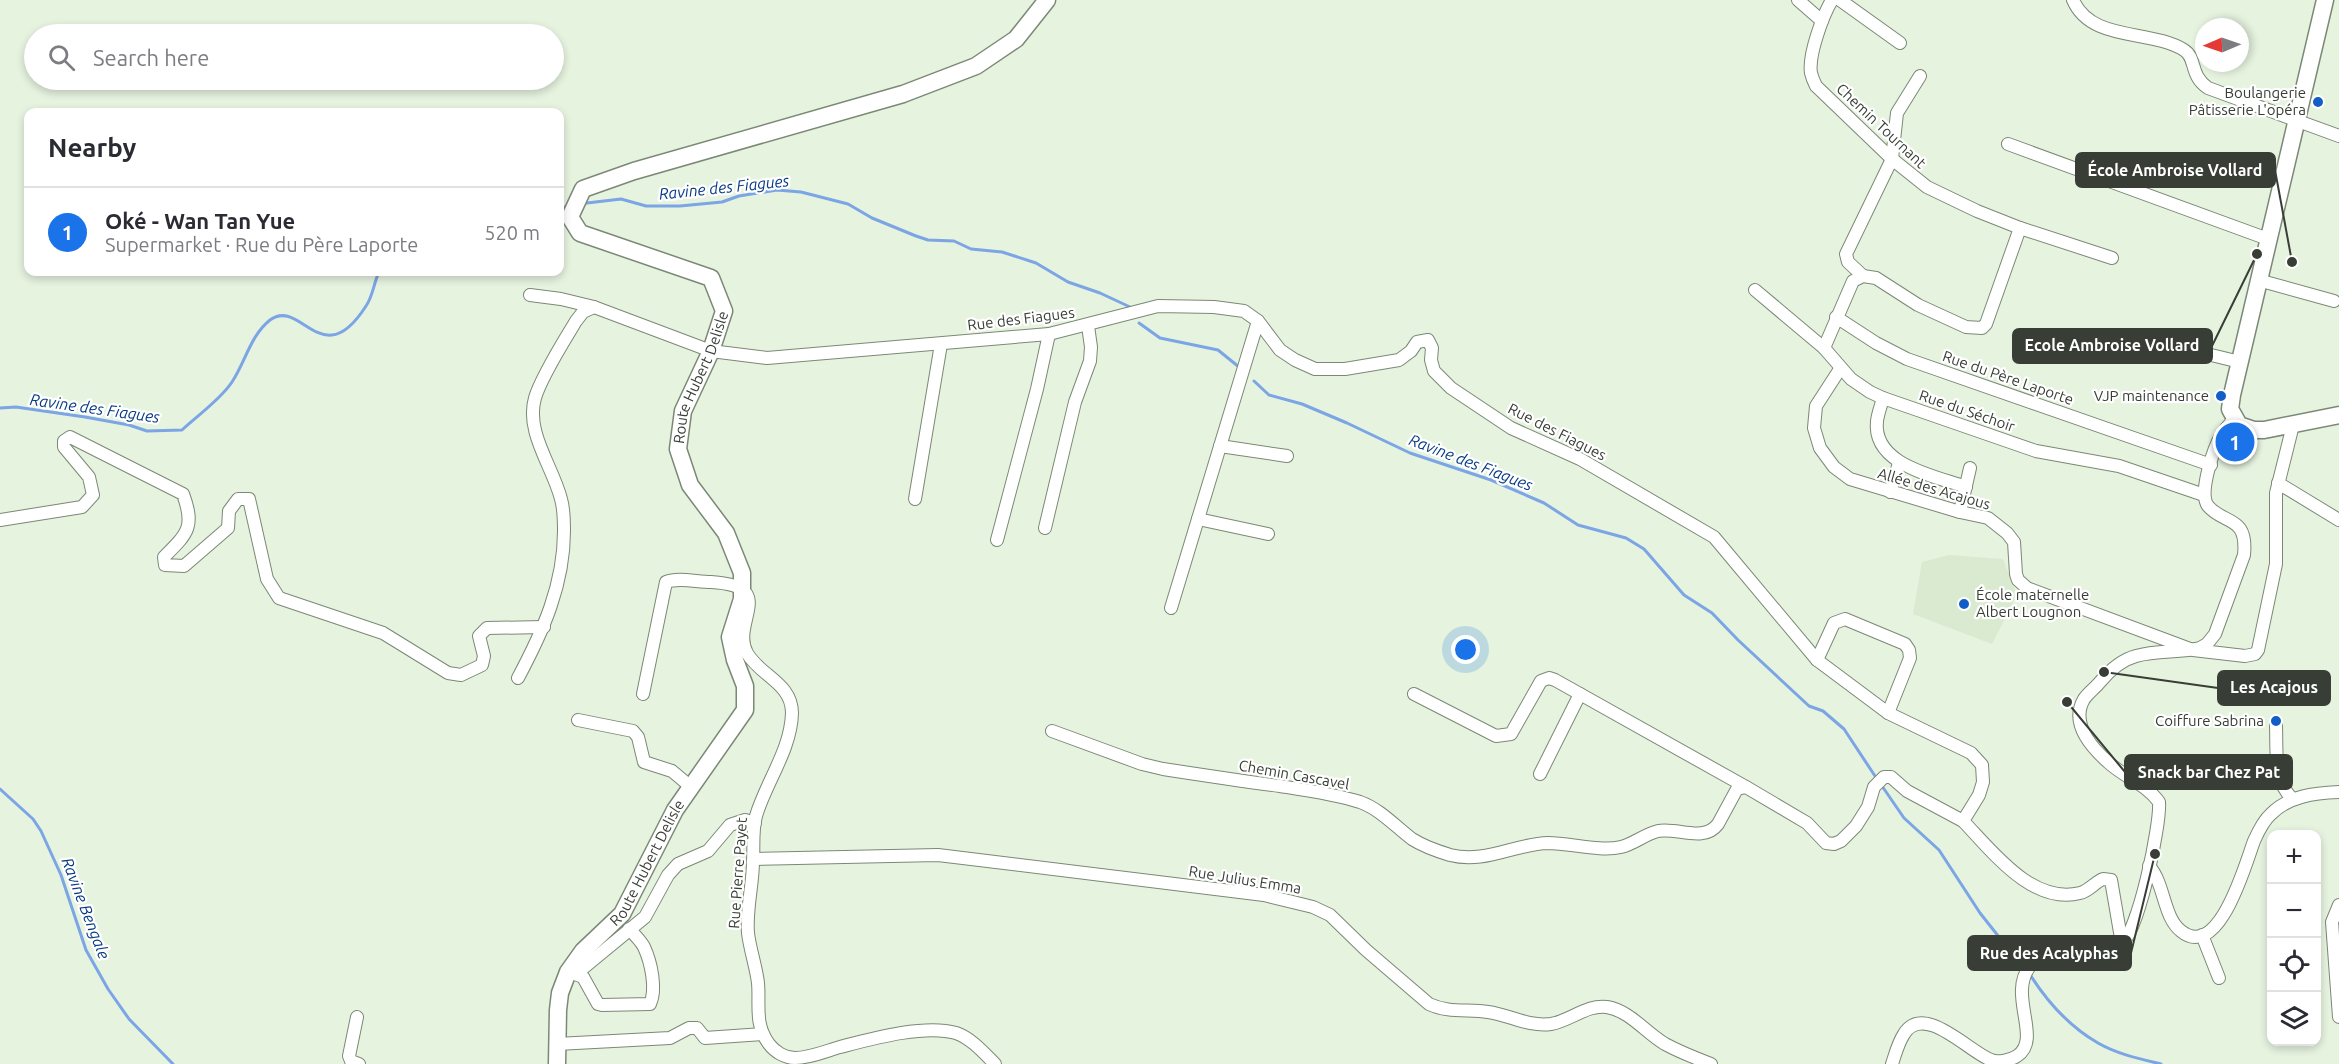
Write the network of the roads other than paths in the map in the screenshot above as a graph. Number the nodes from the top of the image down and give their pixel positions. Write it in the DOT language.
graph roads {
  1 [pos="1047,0"];
  2 [pos="1798,0"];
  3 [pos="1832,0"];
  4 [pos="1840,0"];
  5 [pos="2073,0"];
  6 [pos="2325,0"];
  7 [pos="1822,21"];
  8 [pos="1900,43"];
  9 [pos="1920,76"];
  10 [pos="2295,120"];
  11 [pos="2339,136"];
  12 [pos="2008,144"];
  13 [pos="1893,159"];
  14 [pos="2020,228"];
  15 [pos="2268,239"];
  16 [pos="2112,258"];
  17 [pos="1863,276"];
  18 [pos="2258,280"];
  19 [pos="1755,290"];
  20 [pos="530,295"];
  21 [pos="2334,301"];
  22 [pos="594,307"];
  23 [pos="1836,317"];
  24 [pos="1258,321"];
  25 [pos="1088,326"];
  26 [pos="1049,334"];
  27 [pos="2141,338"];
  28 [pos="941,344"];
  29 [pos="1824,348"];
  30 [pos="711,351"];
  31 [pos="2240,362"];
  32 [pos="1840,369"];
  33 [pos="1883,398"];
  34 [pos="2339,415"];
  35 [pos="2234,419"];
  36 [pos="2293,425"];
  37 [pos="1220,446"];
  38 [pos="1287,456"];
  39 [pos="1899,463"];
  40 [pos="2211,465"];
  41 [pos="1970,468"];
  42 [pos="2278,483"];
  43 [pos="1966,486"];
  44 [pos="1890,492"];
  45 [pos="2204,495"];
  46 [pos="915,499"];
  47 [pos="1960,513"];
  48 [pos="1198,519"];
  49 [pos="0,520"];
  50 [pos="2339,520"];
  51 [pos="1045,528"];
  52 [pos="1268,534"];
  53 [pos="997,540"];
  54 [pos="742,590"];
  55 [pos="1171,608"];
  56 [pos="544,627"];
  57 [pos="2193,650"];
  58 [pos="1817,660"];
  59 [pos="518,678"];
  60 [pos="643,694"];
  61 [pos="1414,694"];
  62 [pos="1580,694"];
  63 [pos="1888,714"];
  64 [pos="578,720"];
  65 [pos="2276,726"];
  66 [pos="1052,731"];
  67 [pos="1540,774"];
  68 [pos="691,787"];
  69 [pos="1746,787"];
  70 [pos="2339,792"];
  71 [pos="2293,799"];
  72 [pos="1963,821"];
  73 [pos="755,823"];
  74 [pos="754,859"];
  75 [pos="2149,866"];
  76 [pos="2339,905"];
  77 [pos="629,929"];
  78 [pos="2202,935"];
  79 [pos="2122,944"];
  80 [pos="572,973"];
  81 [pos="2219,978"];
  82 [pos="2339,1016"];
  83 [pos="357,1017"];
  84 [pos="763,1034"];
  85 [pos="557,1044"];
  86 [pos="811,1060"];
  87 [pos="2011,1062"];
  88 [pos="359,1064"];
  89 [pos="557,1064"];
  90 [pos="995,1064"];
  91 [pos="1711,1064"];
  92 [pos="1892,1064"];
  1 -- 30 [label="main road, Route Hubert Delisle"];
  2 -- 7 [label="street"];
  3 -- 7 [label="street, Chemin Tournant"];
  4 -- 8 [label="street"];
  5 -- 10 [label="street"];
  6 -- 10 [label="main road"];
  7 -- 13 [label="street, Chemin Tournant"];
  9 -- 13 [label="street"];
  10 -- 11 [label="street"];
  10 -- 15 [label="main road"];
  12 -- 15 [label="street"];
  13 -- 14 [label="street, Chemin Tournant"];
  13 -- 17 [label="street"];
  14 -- 16 [label="street, Chemin Tournant"];
  14 -- 17 [label="street"];
  15 -- 18 [label="main road"];
  17 -- 23 [label="street"];
  18 -- 21 [label="street"];
  18 -- 31 [label="main road"];
  19 -- 29 [label="street, Rue du Séchoir"];
  20 -- 22 [label="street, Rue des Fiagues"];
  22 -- 30 [label="street, Rue des Fiagues"];
  22 -- 56 [label="street"];
  23 -- 29 [label="street"];
  23 -- 40 [label="street, Rue du Père Laporte"];
  24 -- 25 [label="street, Rue des Fiagues"];
  24 -- 37 [label="street"];
  24 -- 58 [label="street, Rue des Fiagues"];
  25 -- 26 [label="street, Rue des Fiagues"];
  25 -- 51 [label="street"];
  26 -- 28 [label="street, Rue des Fiagues"];
  26 -- 53 [label="street"];
  27 -- 31 [label="street"];
  28 -- 30 [label="street, Rue des Fiagues"];
  28 -- 46 [label="street"];
  29 -- 32 [label="street, Rue du Séchoir"];
  30 -- 54 [label="main road, Route Hubert Delisle"];
  31 -- 35 [label="main road"];
  32 -- 33 [label="street, Rue du Séchoir"];
  32 -- 44 [label="street, Allée des Acajous"];
  33 -- 39 [label="street"];
  33 -- 45 [label="street, Rue du Séchoir"];
  34 -- 36 [label="main road"];
  35 -- 36 [label="main road"];
  35 -- 40 [label="street"];
  36 -- 42 [label="street"];
  37 -- 38 [label="street"];
  37 -- 48 [label="street"];
  39 -- 43 [label="street"];
  39 -- 44 [label="street"];
  40 -- 45 [label="street"];
  41 -- 43 [label="street"];
  42 -- 50 [label="street"];
  42 -- 57 [label="street"];
  43 -- 47 [label="street"];
  44 -- 47 [label="street, Allée des Acajous"];
  45 -- 57 [label="street"];
  47 -- 57 [label="street, Allée des Acajous"];
  48 -- 52 [label="street"];
  48 -- 55 [label="street"];
  49 -- 56 [label="street"];
  54 -- 60 [label="street"];
  54 -- 68 [label="main road, Route Hubert Delisle"];
  54 -- 73 [label="street, Rue Pierre Payet"];
  56 -- 59 [label="street"];
  57 -- 75 [label="street"];
  58 -- 63 [label="street, Rue des Fiagues"];
  58 -- 63 [label="street"];
  61 -- 62 [label="street"];
  62 -- 67 [label="street"];
  62 -- 69 [label="street"];
  63 -- 72 [label="street, Rue des Fiagues"];
  64 -- 68 [label="street"];
  65 -- 71 [label="street"];
  66 -- 69 [label="street, Chemin Cascavel"];
  68 -- 80 [label="main road, Route Hubert Delisle"];
  69 -- 72 [label="street"];
  70 -- 71 [label="street"];
  71 -- 78 [label="street"];
  72 -- 79 [label="street"];
  73 -- 74 [label="street, Rue Pierre Payet"];
  73 -- 77 [label="street"];
  74 -- 84 [label="street, Rue Pierre Payet"];
  74 -- 91 [label="street, Rue Julius Emma"];
  75 -- 78 [label="street"];
  75 -- 79 [label="street"];
  76 -- 82 [label="street"];
  77 -- 80 [label="street"];
  77 -- 80 [label="street"];
  78 -- 81 [label="street"];
  79 -- 87 [label="street"];
  80 -- 85 [label="main road, Route Hubert Delisle"];
  83 -- 88 [label="street"];
  84 -- 85 [label="street"];
  84 -- 86 [label="street"];
  85 -- 89 [label="main road, Route Hubert Delisle"];
  86 -- 90 [label="street"];
  87 -- 92 [label="street"];
}
